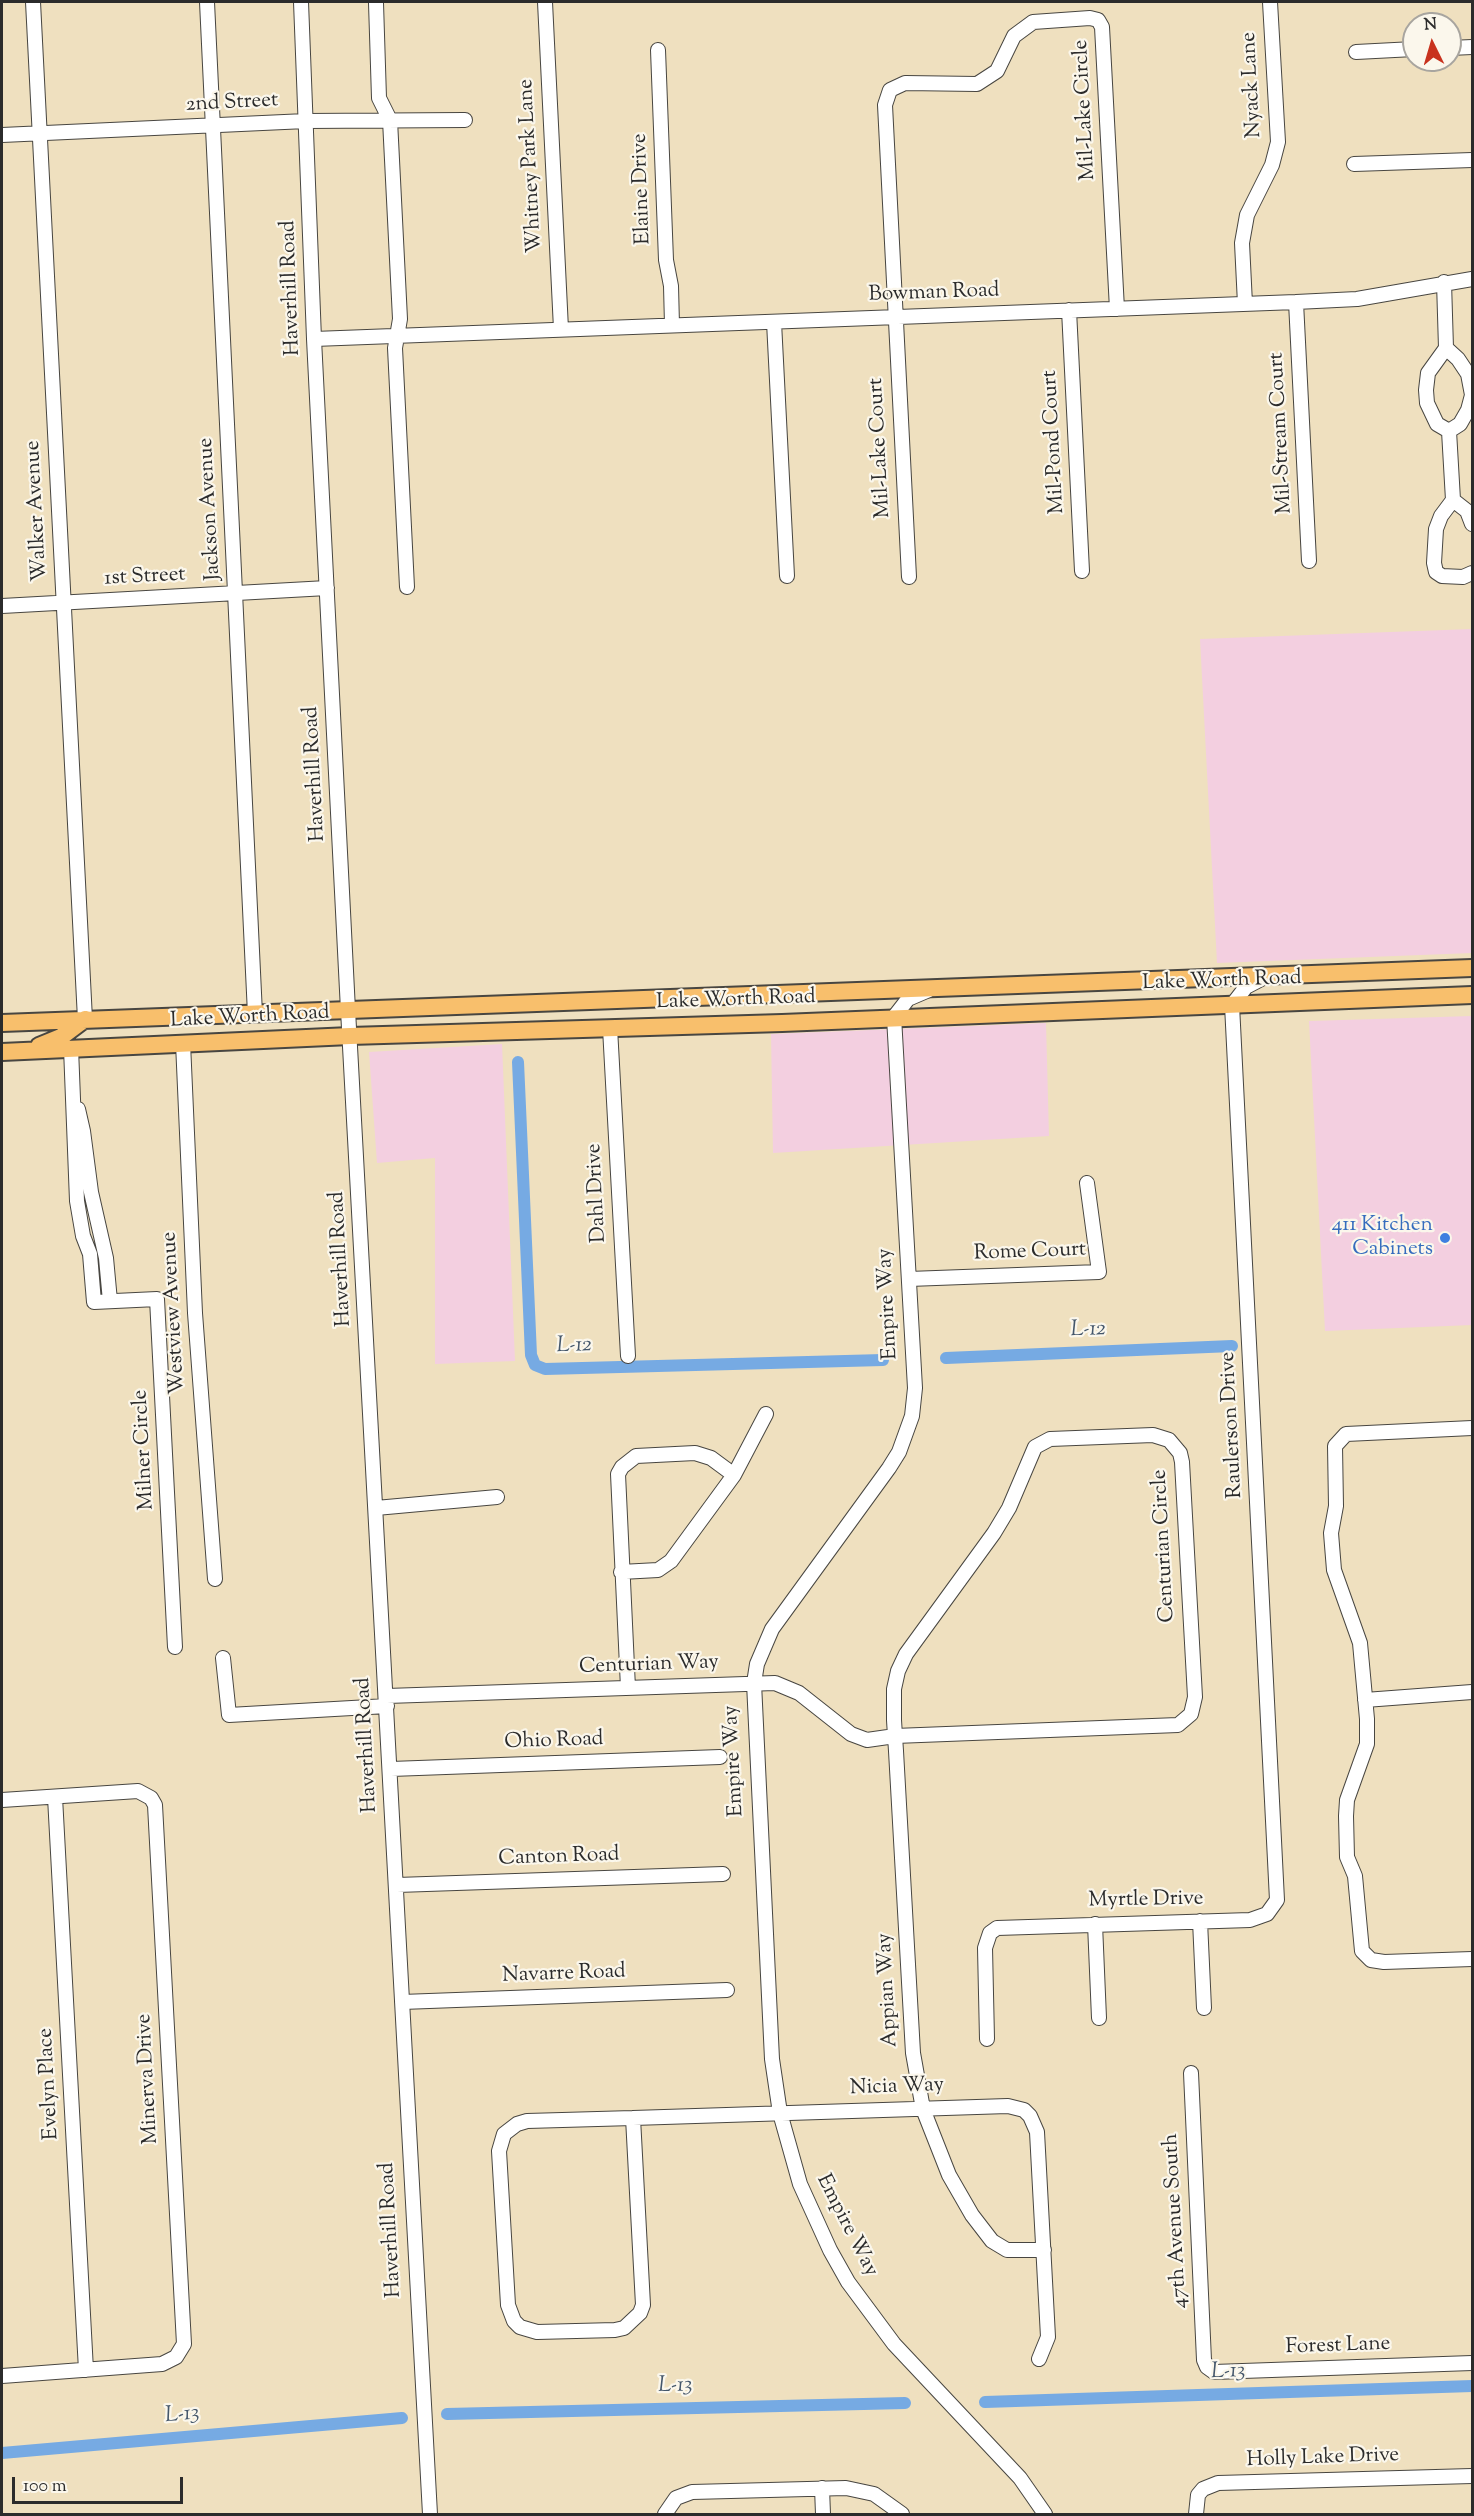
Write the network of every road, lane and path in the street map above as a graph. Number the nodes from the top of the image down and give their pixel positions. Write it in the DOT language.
graph roads {
  1 [pos="33,2"];
  2 [pos="207,2"];
  3 [pos="301,2"];
  4 [pos="545,2"];
  5 [pos="1270,2"];
  6 [pos="376,3"];
  7 [pos="658,50"];
  8 [pos="1402,50"];
  9 [pos="1356,52"];
  10 [pos="390,120"];
  11 [pos="465,120"];
  12 [pos="306,121"];
  13 [pos="212,126"];
  14 [pos="41,133"];
  15 [pos="2,135"];
  16 [pos="1473,160"];
  17 [pos="1354,164"];
  18 [pos="1473,279"];
  19 [pos="1444,282"];
  20 [pos="1296,302"];
  21 [pos="1245,304"];
  22 [pos="1117,309"];
  23 [pos="1069,310"];
  24 [pos="896,317"];
  25 [pos="774,322"];
  26 [pos="672,326"];
  27 [pos="561,329"];
  28 [pos="396,335"];
  29 [pos="314,339"];
  30 [pos="1446,348"];
  31 [pos="1449,431"];
  32 [pos="1453,500"];
  33 [pos="1473,524"];
  34 [pos="1309,561"];
  35 [pos="1082,571"];
  36 [pos="1473,573"];
  37 [pos="787,576"];
  38 [pos="909,577"];
  39 [pos="407,587"];
  40 [pos="327,588"];
  41 [pos="236,594"];
  42 [pos="64,603"];
  43 [pos="2,606"];
  44 [pos="1473,968"];
  45 [pos="1268,976"];
  46 [pos="936,987"];
  47 [pos="1473,995"];
  48 [pos="1232,1005"];
  49 [pos="348,1010"];
  50 [pos="255,1014"];
  51 [pos="894,1017"];
  52 [pos="85,1019"];
  53 [pos="2,1023"];
  54 [pos="610,1028"];
  55 [pos="350,1036"];
  56 [pos="183,1043"];
  57 [pos="71,1048"];
  58 [pos="27,1050"];
  59 [pos="2,1052"];
  60 [pos="75,1098"];
  61 [pos="1087,1183"];
  62 [pos="909,1279"];
  63 [pos="110,1301"];
  64 [pos="628,1356"];
  65 [pos="766,1414"];
  66 [pos="1473,1428"];
  67 [pos="734,1475"];
  68 [pos="497,1497"];
  69 [pos="376,1508"];
  70 [pos="621,1572"];
  71 [pos="215,1579"];
  72 [pos="175,1647"];
  73 [pos="223,1658"];
  74 [pos="754,1683"];
  75 [pos="628,1688"];
  76 [pos="1473,1692"];
  77 [pos="1365,1700"];
  78 [pos="387,1701"];
  79 [pos="895,1736"];
  80 [pos="720,1757"];
  81 [pos="391,1769"];
  82 [pos="55,1797"];
  83 [pos="2,1800"];
  84 [pos="723,1874"];
  85 [pos="397,1885"];
  86 [pos="1278,1890"];
  87 [pos="1200,1921"];
  88 [pos="1095,1924"];
  89 [pos="1473,1959"];
  90 [pos="727,1990"];
  91 [pos="402,2002"];
  92 [pos="1204,2008"];
  93 [pos="1099,2018"];
  94 [pos="987,2039"];
  95 [pos="1191,2073"];
  96 [pos="923,2109"];
  97 [pos="780,2113"];
  98 [pos="633,2118"];
  99 [pos="1044,2250"];
  100 [pos="1039,2359"];
  101 [pos="1473,2363"];
  102 [pos="1207,2367"];
  103 [pos="86,2370"];
  104 [pos="2,2376"];
  105 [pos="1473,2476"];
  106 [pos="822,2488"];
  107 [pos="430,2514"];
  108 [pos="665,2514"];
  109 [pos="823,2514"];
  110 [pos="902,2514"];
  111 [pos="1045,2514"];
  112 [pos="1196,2514"];
  1 -- 14 [label="street, Walker Avenue"];
  2 -- 13 [label="street, Jackson Avenue"];
  3 -- 12 [label="street, Haverhill Road"];
  4 -- 27 [label="street, Whitney Park Lane"];
  5 -- 21 [label="street, Nyack Lane"];
  6 -- 10 [label="street"];
  7 -- 26 [label="street, Elaine Drive"];
  8 -- 9 [label="street"];
  10 -- 11 [label="street, 2nd Street"];
  10 -- 12 [label="street, 2nd Street"];
  10 -- 28 [label="street"];
  12 -- 13 [label="street, 2nd Street"];
  12 -- 29 [label="street, Haverhill Road"];
  13 -- 14 [label="street, 2nd Street"];
  13 -- 41 [label="street, Jackson Avenue"];
  14 -- 15 [label="street, 2nd Street"];
  14 -- 42 [label="street, Walker Avenue"];
  16 -- 17 [label="street"];
  18 -- 19 [label="street, Bowman Road"];
  19 -- 20 [label="street, Bowman Road"];
  19 -- 30 [label="street"];
  20 -- 21 [label="street, Bowman Road"];
  20 -- 34 [label="street, Mil-Stream Court"];
  21 -- 22 [label="street, Bowman Road"];
  22 -- 23 [label="street, Bowman Road"];
  22 -- 24 [label="street, Mil-Lake Circle"];
  23 -- 24 [label="street, Bowman Road"];
  23 -- 35 [label="street, Mil-Pond Court"];
  24 -- 25 [label="street, Bowman Road"];
  24 -- 38 [label="street, Mil-Lake Court"];
  25 -- 26 [label="street, Bowman Road"];
  25 -- 37 [label="street"];
  26 -- 27 [label="street, Bowman Road"];
  27 -- 28 [label="street, Bowman Road"];
  28 -- 29 [label="street, Bowman Road"];
  28 -- 39 [label="street"];
  29 -- 40 [label="street, Haverhill Road"];
  30 -- 31 [label="street"];
  30 -- 31 [label="street"];
  31 -- 32 [label="street"];
  32 -- 33 [label="street"];
  32 -- 36 [label="street"];
  40 -- 41 [label="street, 1st Street"];
  40 -- 49 [label="street, Haverhill Road"];
  41 -- 42 [label="street, 1st Street"];
  41 -- 50 [label="street, Jackson Avenue"];
  42 -- 43 [label="street, 1st Street"];
  42 -- 52 [label="street, Walker Avenue"];
  44 -- 45 [label="main road, Lake Worth Road"];
  45 -- 46 [label="main road, Lake Worth Road"];
  45 -- 48 [label="street"];
  46 -- 49 [label="main road, Lake Worth Road"];
  46 -- 51 [label="street"];
  47 -- 48 [label="main road, Lake Worth Road"];
  48 -- 51 [label="main road, Lake Worth Road"];
  48 -- 86 [label="street, Raulerson Drive"];
  49 -- 50 [label="main road, Lake Worth Road"];
  49 -- 55 [label="street, Haverhill Road"];
  50 -- 52 [label="main road, Lake Worth Road"];
  51 -- 54 [label="main road, Lake Worth Road"];
  51 -- 62 [label="street, Empire Way"];
  52 -- 53 [label="main road, Lake Worth Road"];
  52 -- 58 [label="main road"];
  54 -- 55 [label="main road, Lake Worth Road"];
  54 -- 64 [label="street, Dahl Drive"];
  55 -- 56 [label="main road, Lake Worth Road"];
  55 -- 69 [label="street, Haverhill Road"];
  56 -- 57 [label="main road, Lake Worth Road"];
  56 -- 71 [label="street, Westview Avenue"];
  57 -- 58 [label="main road, Lake Worth Road"];
  57 -- 60 [label="street, Milner Circle"];
  58 -- 59 [label="main road, Lake Worth Road"];
  60 -- 63 [label="street, Milner Circle"];
  60 -- 63 [label="street, Milner Circle"];
  61 -- 62 [label="street, Rome Court"];
  62 -- 74 [label="street, Empire Way"];
  63 -- 72 [label="street, Milner Circle"];
  65 -- 67 [label="street"];
  66 -- 77 [label="street"];
  67 -- 70 [label="street"];
  67 -- 70 [label="street"];
  68 -- 69 [label="street"];
  69 -- 78 [label="street, Haverhill Road"];
  70 -- 75 [label="street"];
  73 -- 78 [label="street, Centurian Way"];
  74 -- 75 [label="street, Centurian Way"];
  74 -- 79 [label="street, Centurian Way"];
  74 -- 97 [label="street, Empire Way"];
  75 -- 78 [label="street, Centurian Way"];
  76 -- 77 [label="street"];
  77 -- 89 [label="street"];
  78 -- 81 [label="street, Haverhill Road"];
  79 -- 79 [label="street, Centurian Circle"];
  79 -- 96 [label="street, Appian Way"];
  80 -- 81 [label="street, Ohio Road"];
  81 -- 85 [label="street, Haverhill Road"];
  82 -- 83 [label="street"];
  82 -- 103 [label="street, Evelyn Place"];
  82 -- 103 [label="street, Minerva Drive"];
  84 -- 85 [label="street, Canton Road"];
  85 -- 91 [label="street, Haverhill Road"];
  86 -- 87 [label="street, Myrtle Drive"];
  87 -- 88 [label="street, Myrtle Drive"];
  87 -- 92 [label="street"];
  88 -- 93 [label="street"];
  88 -- 94 [label="street, Myrtle Drive"];
  90 -- 91 [label="street, Navarre Road"];
  91 -- 107 [label="street, Haverhill Road"];
  95 -- 102 [label="street, 47th Avenue South"];
  96 -- 97 [label="street, Nicia Way"];
  96 -- 99 [label="street, Appian Way"];
  96 -- 99 [label="street, Nicia Way"];
  97 -- 98 [label="street, Nicia Way"];
  97 -- 111 [label="street, Empire Way"];
  98 -- 98 [label="street, Nicia Way"];
  99 -- 100 [label="street, Nicia Way"];
  101 -- 102 [label="street, Forest Lane"];
  103 -- 104 [label="street"];
  105 -- 112 [label="street, Holly Lake Drive"];
  106 -- 108 [label="street"];
  106 -- 109 [label="street"];
  106 -- 110 [label="street"];
}
